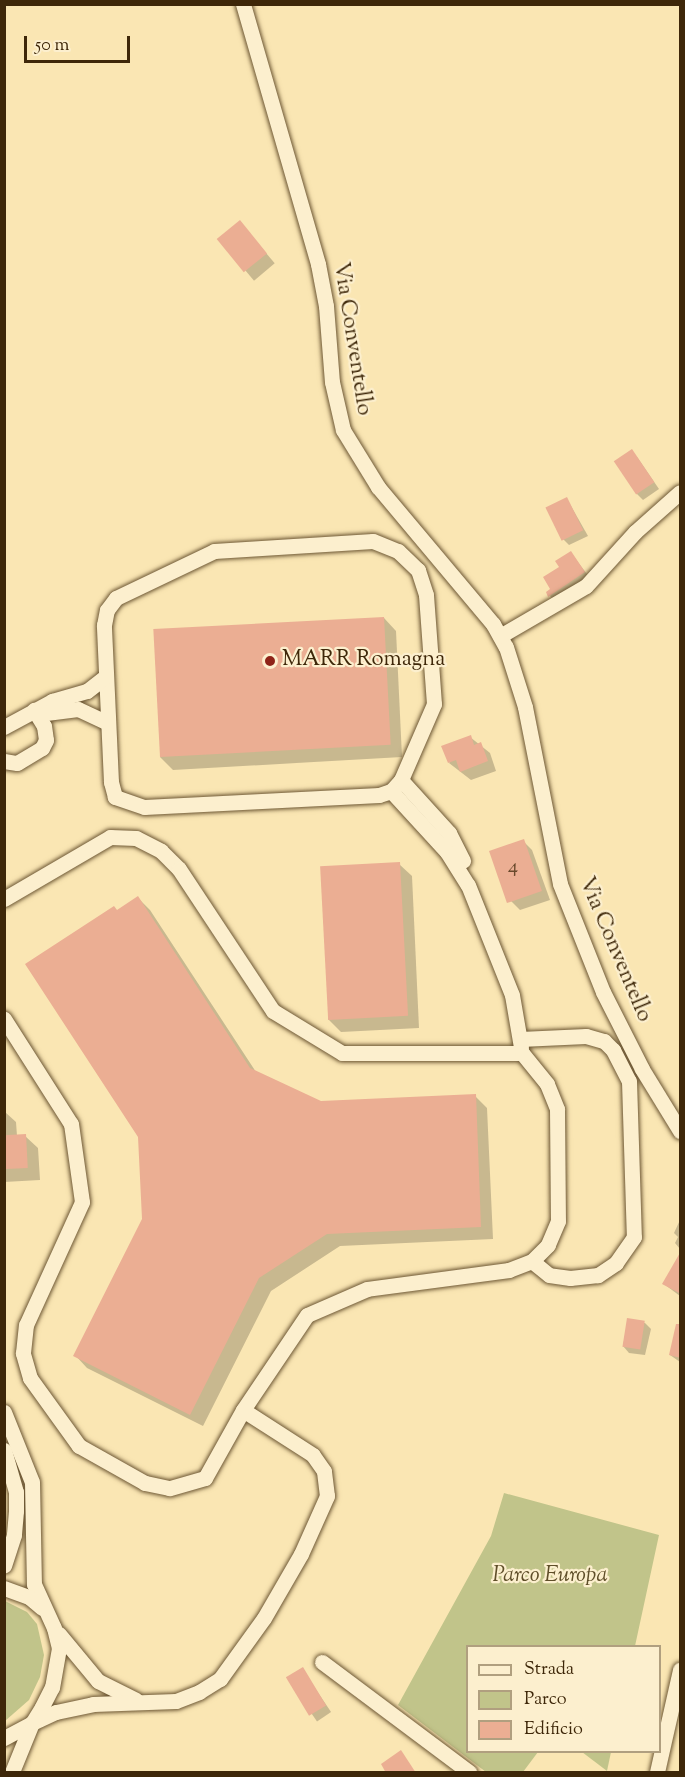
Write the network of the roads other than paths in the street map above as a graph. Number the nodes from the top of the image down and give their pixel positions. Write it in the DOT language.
graph roads {
  1 [pos="243,4"];
  2 [pos="681,492"];
  3 [pos="500,636"];
  4 [pos="106,676"];
  5 [pos="36,713"];
  6 [pos="108,723"];
  7 [pos="4,727"];
  8 [pos="4,737"];
  9 [pos="4,761"];
  10 [pos="396,785"];
  11 [pos="4,899"];
  12 [pos="4,1018"];
  13 [pos="521,1046"];
  14 [pos="681,1131"];
  15 [pos="532,1261"];
  16 [pos="243,1410"];
  17 [pos="4,1412"];
  18 [pos="4,1450"];
  19 [pos="4,1565"];
  20 [pos="4,1588"];
  21 [pos="44,1610"];
  22 [pos="54,1628"];
  23 [pos="322,1662"];
  24 [pos="681,1670"];
  25 [pos="151,1704"];
  26 [pos="32,1723"];
  27 [pos="4,1738"];
  28 [pos="12,1773"];
  29 [pos="469,1773"];
  30 [pos="657,1773"];
  1 -- 3 [label="street, Via Conventello"];
  2 -- 3 [label="street"];
  3 -- 14 [label="street, Via Conventello"];
  4 -- 5 [label="street"];
  4 -- 6 [label="street"];
  4 -- 10 [label="street"];
  5 -- 6 [label="street"];
  5 -- 7 [label="street"];
  5 -- 8 [label="street"];
  5 -- 9 [label="street"];
  6 -- 10 [label="street"];
  10 -- 13 [label="street"];
  11 -- 13 [label="street"];
  12 -- 16 [label="street"];
  13 -- 15 [label="street"];
  13 -- 15 [label="street"];
  15 -- 16 [label="street"];
  16 -- 25 [label="street"];
  17 -- 21 [label="street"];
  18 -- 19 [label="street"];
  20 -- 21 [label="street"];
  21 -- 22 [label="street"];
  22 -- 25 [label="street"];
  22 -- 26 [label="street"];
  23 -- 29 [label="street"];
  24 -- 30 [label="street"];
  25 -- 26 [label="street"];
  26 -- 27 [label="street"];
  26 -- 28 [label="street"];
}
